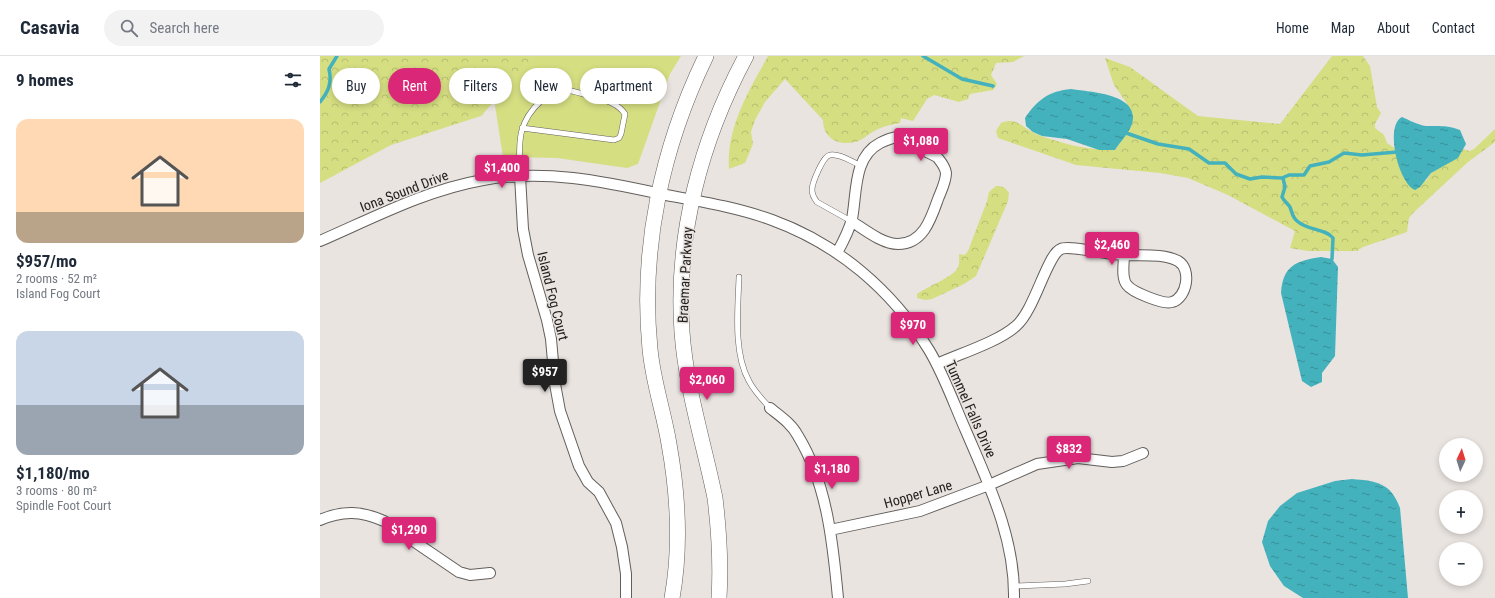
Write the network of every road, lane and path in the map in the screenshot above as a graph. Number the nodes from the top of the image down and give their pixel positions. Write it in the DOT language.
graph roads {
  1 [pos="706,56"];
  2 [pos="746,56"];
  3 [pos="522,128"];
  4 [pos="860,165"];
  5 [pos="520,176"];
  6 [pos="658,193"];
  7 [pos="691,200"];
  8 [pos="851,221"];
  9 [pos="320,241"];
  10 [pos="837,253"];
  11 [pos="1124,255"];
  12 [pos="739,277"];
  13 [pos="937,364"];
  14 [pos="770,408"];
  15 [pos="1143,453"];
  16 [pos="989,485"];
  17 [pos="320,520"];
  18 [pos="830,530"];
  19 [pos="490,573"];
  20 [pos="1088,581"];
  21 [pos="1014,586"];
  22 [pos="626,598"];
  23 [pos="672,598"];
  24 [pos="719,598"];
  25 [pos="838,598"];
  26 [pos="1014,598"];
  1 -- 6 [label="street"];
  2 -- 7 [label="street, Braemar Parkway"];
  3 -- 3 [label="lane"];
  3 -- 5 [label="lane"];
  4 -- 8 [label="street"];
  4 -- 8 [label="lane"];
  4 -- 8 [label="street"];
  5 -- 6 [label="street, Iona Sound Drive"];
  5 -- 9 [label="street, Iona Sound Drive"];
  5 -- 22 [label="street, Island Fog Court"];
  6 -- 7 [label="street, Iona Sound Drive"];
  6 -- 23 [label="street"];
  7 -- 10 [label="street, Tummel Falls Drive"];
  7 -- 24 [label="street, Braemar Parkway"];
  8 -- 10 [label="street"];
  10 -- 13 [label="street, Tummel Falls Drive"];
  11 -- 11 [label="street"];
  11 -- 13 [label="street"];
  12 -- 14 [label="lane"];
  13 -- 16 [label="street, Tummel Falls Drive"];
  14 -- 18 [label="street"];
  15 -- 16 [label="street, Hopper Lane"];
  16 -- 18 [label="street, Hopper Lane"];
  16 -- 21 [label="street, Tummel Falls Drive"];
  17 -- 19 [label="street"];
  18 -- 25 [label="street"];
  20 -- 21 [label="lane"];
  21 -- 26 [label="street, Tummel Falls Drive"];
}
